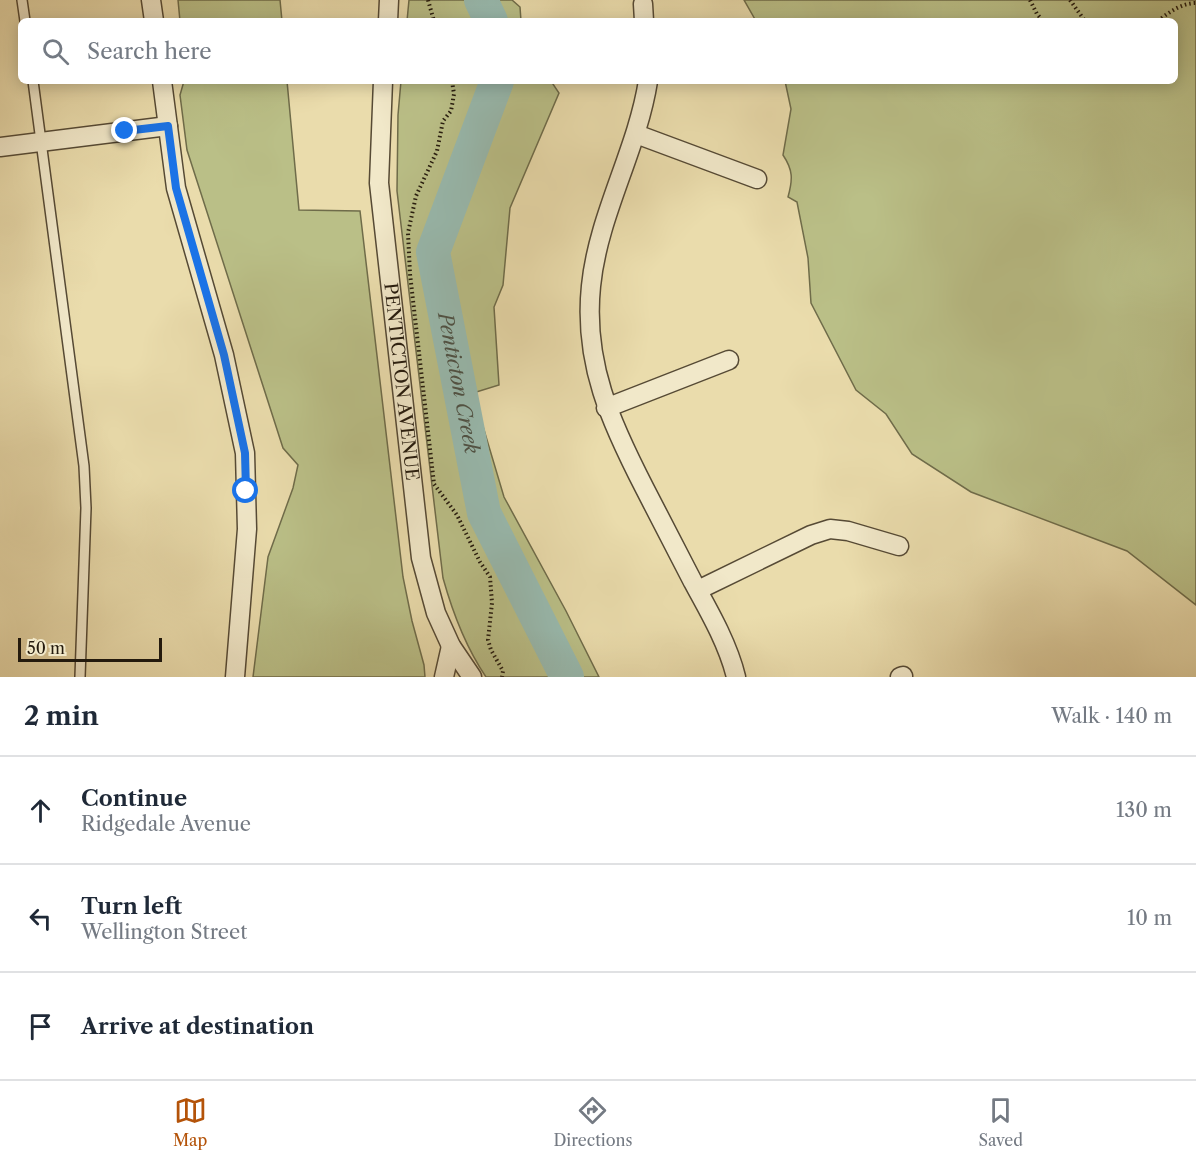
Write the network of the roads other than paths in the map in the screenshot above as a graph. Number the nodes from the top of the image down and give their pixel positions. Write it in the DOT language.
graph roads {
  1 [pos="22,0"];
  2 [pos="151,0"];
  3 [pos="389,0"];
  4 [pos="24,18"];
  5 [pos="154,18"];
  6 [pos="388,18"];
  7 [pos="33,84"];
  8 [pos="162,84"];
  9 [pos="383,84"];
  10 [pos="648,84"];
  11 [pos="168,126"];
  12 [pos="636,134"];
  13 [pos="41,142"];
  14 [pos="0,147"];
  15 [pos="757,179"];
  16 [pos="729,360"];
  17 [pos="606,408"];
  18 [pos="899,546"];
  19 [pos="698,590"];
  20 [pos="451,646"];
  21 [pos="80,677"];
  22 [pos="236,677"];
  23 [pos="444,677"];
  24 [pos="472,677"];
  25 [pos="736,677"];
  1 -- 4 [label="lane"];
  2 -- 5 [label="street"];
  3 -- 6 [label="street"];
  7 -- 13 [label="lane"];
  8 -- 11 [label="street"];
  9 -- 20 [label="street, PENTICTON AVENUE"];
  10 -- 12 [label="street"];
  11 -- 13 [label="street"];
  11 -- 22 [label="street"];
  12 -- 15 [label="street"];
  12 -- 17 [label="street"];
  13 -- 14 [label="street"];
  13 -- 21 [label="lane"];
  16 -- 17 [label="street"];
  17 -- 19 [label="street"];
  18 -- 19 [label="street"];
  19 -- 25 [label="street"];
  20 -- 23 [label="street"];
  20 -- 24 [label="street, PENTICTON AVENUE"];
}
